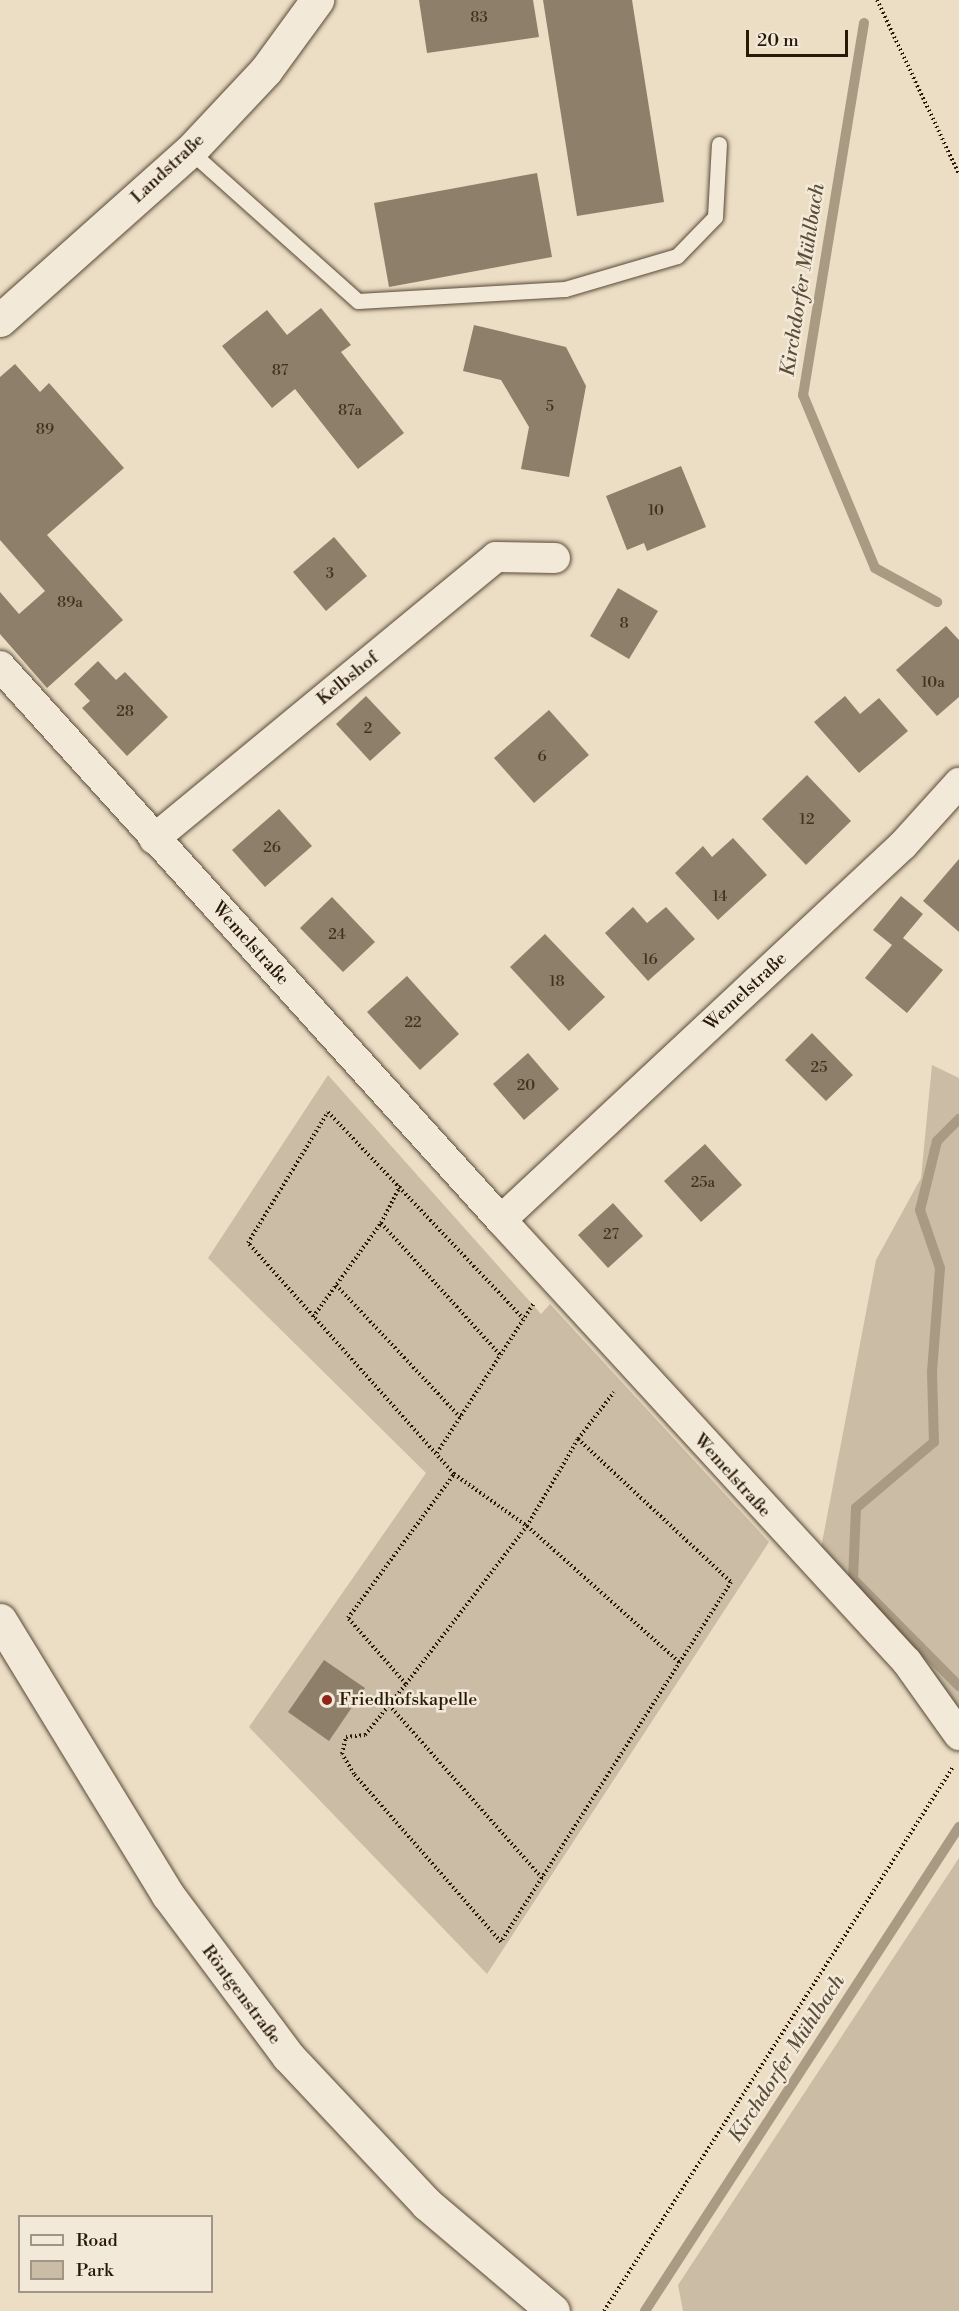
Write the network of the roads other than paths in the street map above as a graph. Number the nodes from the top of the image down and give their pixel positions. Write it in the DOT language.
graph roads {
  1 [pos="318,0"];
  2 [pos="719,144"];
  3 [pos="190,151"];
  4 [pos="0,320"];
  5 [pos="555,558"];
  6 [pos="0,666"];
  7 [pos="959,783"];
  8 [pos="154,839"];
  9 [pos="501,1220"];
  10 [pos="0,1620"];
  11 [pos="959,1735"];
  12 [pos="553,2311"];
  1 -- 3 [label="main road, Landstraße"];
  2 -- 3 [label="lane"];
  3 -- 4 [label="main road, Landstraße"];
  5 -- 8 [label="street, Kelbshof"];
  6 -- 8 [label="street, Wemelstraße"];
  7 -- 9 [label="street, Wemelstraße"];
  8 -- 9 [label="street, Wemelstraße"];
  9 -- 11 [label="street, Wemelstraße"];
  10 -- 12 [label="main road, Röntgenstraße"];
}
